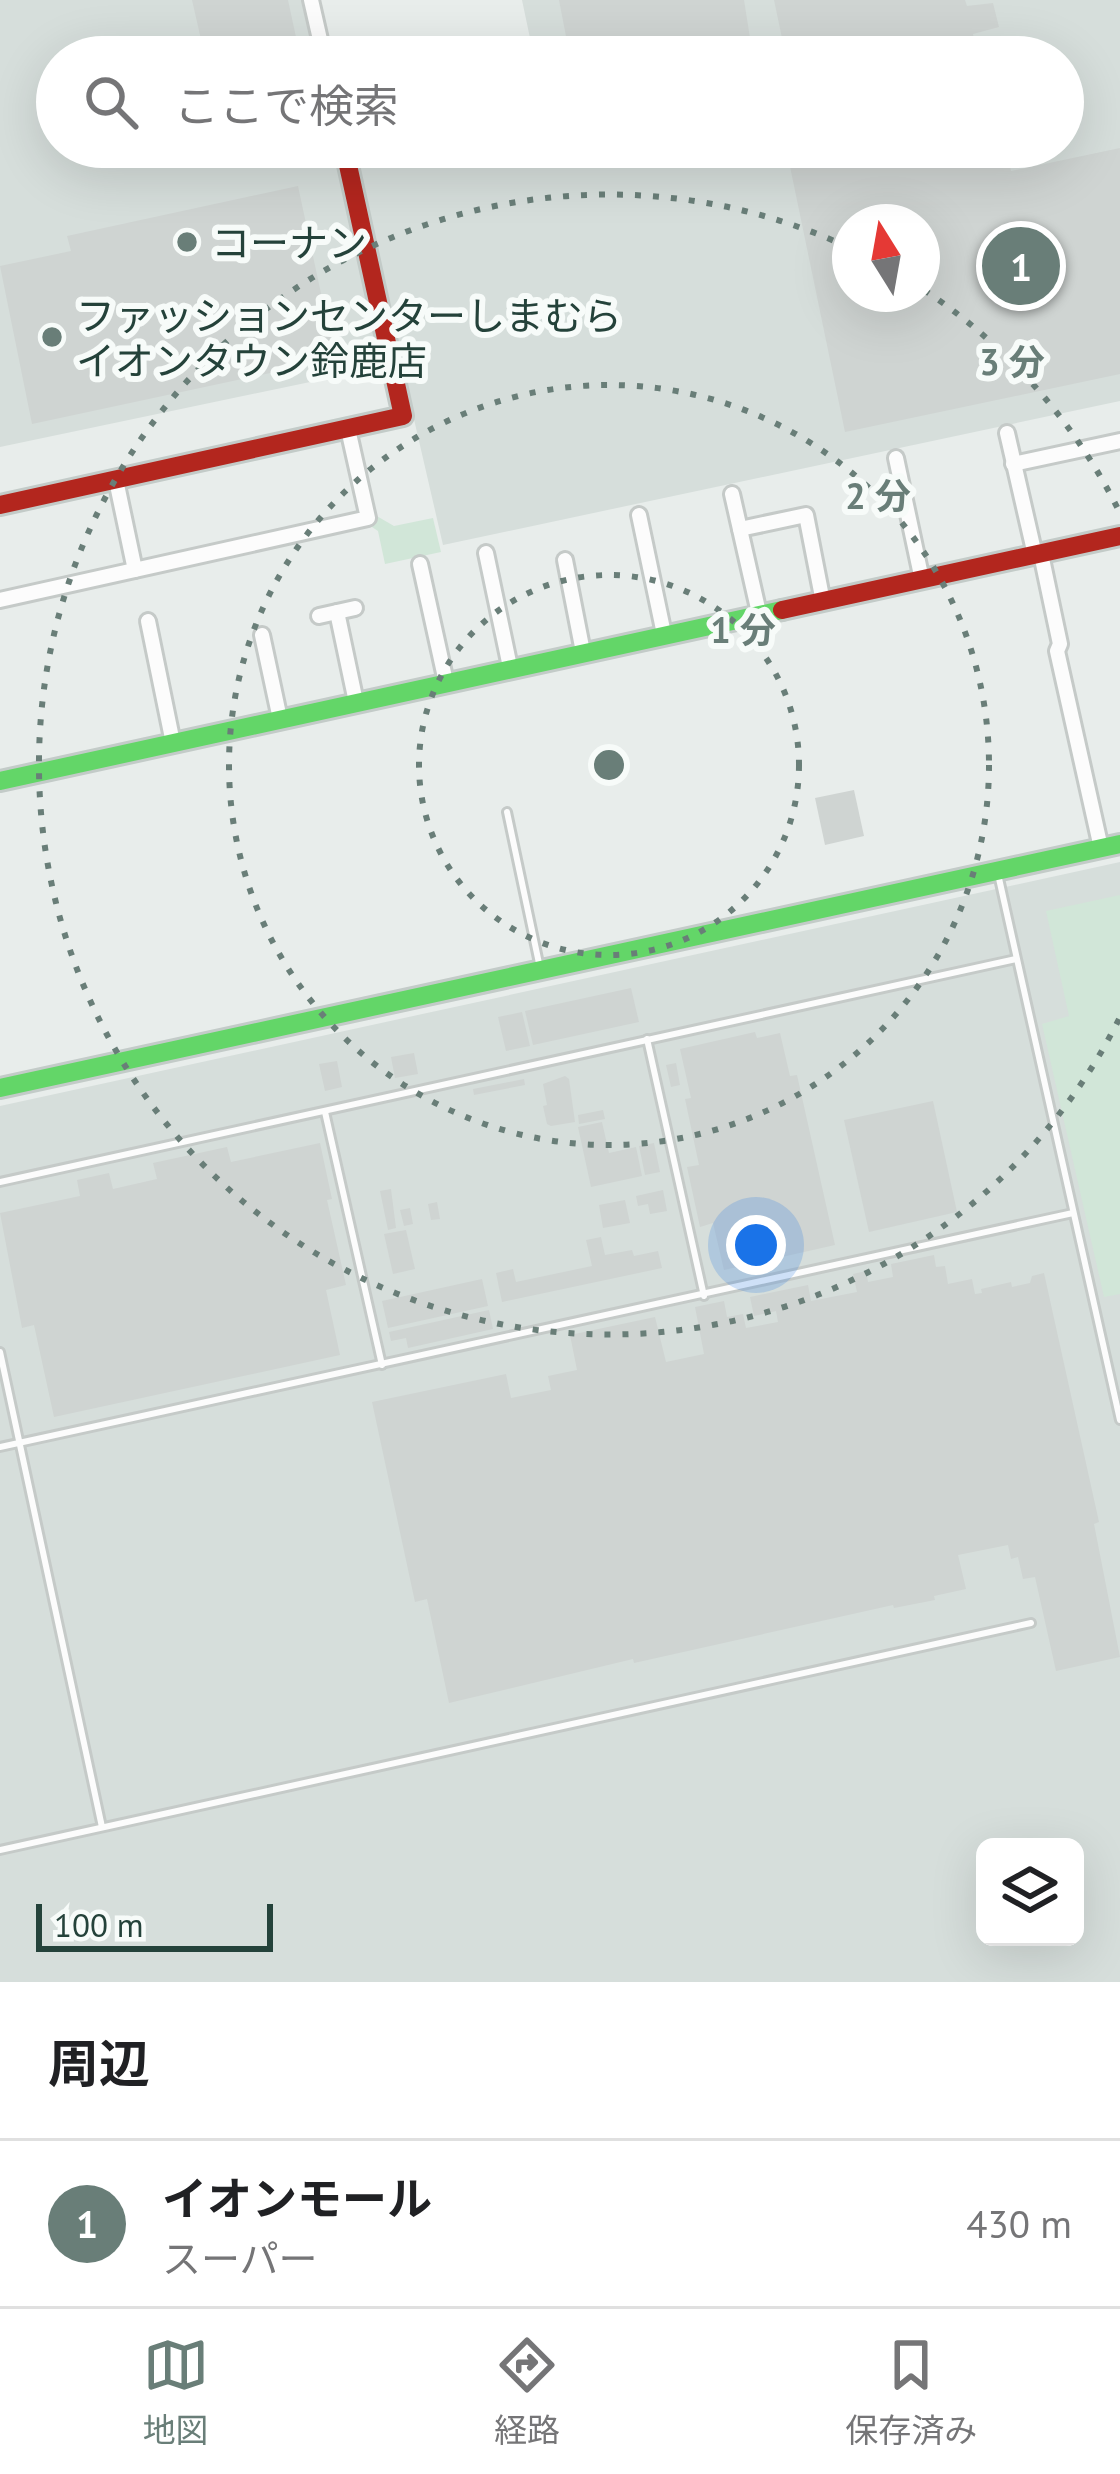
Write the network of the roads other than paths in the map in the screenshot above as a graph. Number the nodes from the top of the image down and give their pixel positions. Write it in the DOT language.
graph roads {
  1 [pos="311,0"];
  2 [pos="319,36"];
  3 [pos="349,168"];
  4 [pos="348,429"];
  5 [pos="1006,433"];
  6 [pos="1120,441"];
  7 [pos="896,458"];
  8 [pos="1013,464"];
  9 [pos="116,480"];
  10 [pos="732,494"];
  11 [pos="0,505"];
  12 [pos="639,515"];
  13 [pos="740,529"];
  14 [pos="1120,536"];
  15 [pos="486,553"];
  16 [pos="1038,555"];
  17 [pos="565,560"];
  18 [pos="420,564"];
  19 [pos="135,570"];
  20 [pos="922,580"];
  21 [pos="0,600"];
  22 [pos="824,602"];
  23 [pos="356,608"];
  24 [pos="337,612"];
  25 [pos="759,613"];
  26 [pos="319,616"];
  27 [pos="148,621"];
  28 [pos="262,634"];
  29 [pos="664,634"];
  30 [pos="584,652"];
  31 [pos="510,668"];
  32 [pos="446,682"];
  33 [pos="356,702"];
  34 [pos="280,719"];
  35 [pos="173,743"];
  36 [pos="0,781"];
  37 [pos="507,812"];
  38 [pos="1110,846"];
  39 [pos="997,870"];
  40 [pos="1016,959"];
  41 [pos="540,972"];
  42 [pos="647,1039"];
  43 [pos="0,1088"];
  44 [pos="325,1112"];
  45 [pos="0,1181"];
  46 [pos="1073,1213"];
  47 [pos="704,1296"];
  48 [pos="0,1352"];
  49 [pos="382,1365"];
  50 [pos="1120,1420"];
  51 [pos="21,1442"];
  52 [pos="0,1447"];
  53 [pos="1031,1623"];
  54 [pos="102,1827"];
  55 [pos="0,1850"];
  1 -- 2 [label="street"];
  3 -- 4 [label="street"];
  4 -- 9 [label="street"];
  4 -- 19 [label="street"];
  5 -- 8 [label="street"];
  6 -- 8 [label="street"];
  7 -- 20 [label="street"];
  8 -- 16 [label="street"];
  9 -- 11 [label="street"];
  9 -- 19 [label="street"];
  10 -- 13 [label="street"];
  12 -- 29 [label="street"];
  13 -- 22 [label="street"];
  13 -- 25 [label="street"];
  14 -- 16 [label="street"];
  15 -- 31 [label="street"];
  16 -- 20 [label="street"];
  16 -- 38 [label="street"];
  17 -- 30 [label="street"];
  18 -- 32 [label="street"];
  19 -- 21 [label="street"];
  20 -- 22 [label="street"];
  22 -- 25 [label="street"];
  23 -- 24 [label="street"];
  24 -- 26 [label="street"];
  24 -- 33 [label="street"];
  25 -- 29 [label="street"];
  27 -- 35 [label="street"];
  28 -- 34 [label="street"];
  29 -- 30 [label="street"];
  30 -- 31 [label="street"];
  31 -- 32 [label="street"];
  32 -- 33 [label="street"];
  33 -- 34 [label="street"];
  34 -- 35 [label="street"];
  35 -- 36 [label="street"];
  37 -- 41 [label="lane"];
  38 -- 39 [label="street"];
  39 -- 40 [label="lane"];
  39 -- 41 [label="street"];
  40 -- 42 [label="lane"];
  40 -- 46 [label="lane"];
  41 -- 43 [label="street"];
  42 -- 44 [label="lane"];
  42 -- 47 [label="lane"];
  44 -- 45 [label="lane"];
  44 -- 49 [label="lane"];
  46 -- 47 [label="lane"];
  46 -- 50 [label="lane"];
  47 -- 49 [label="lane"];
  48 -- 51 [label="lane"];
  49 -- 51 [label="lane"];
  51 -- 52 [label="lane"];
  51 -- 54 [label="lane"];
  53 -- 54 [label="lane"];
  54 -- 55 [label="lane"];
}
